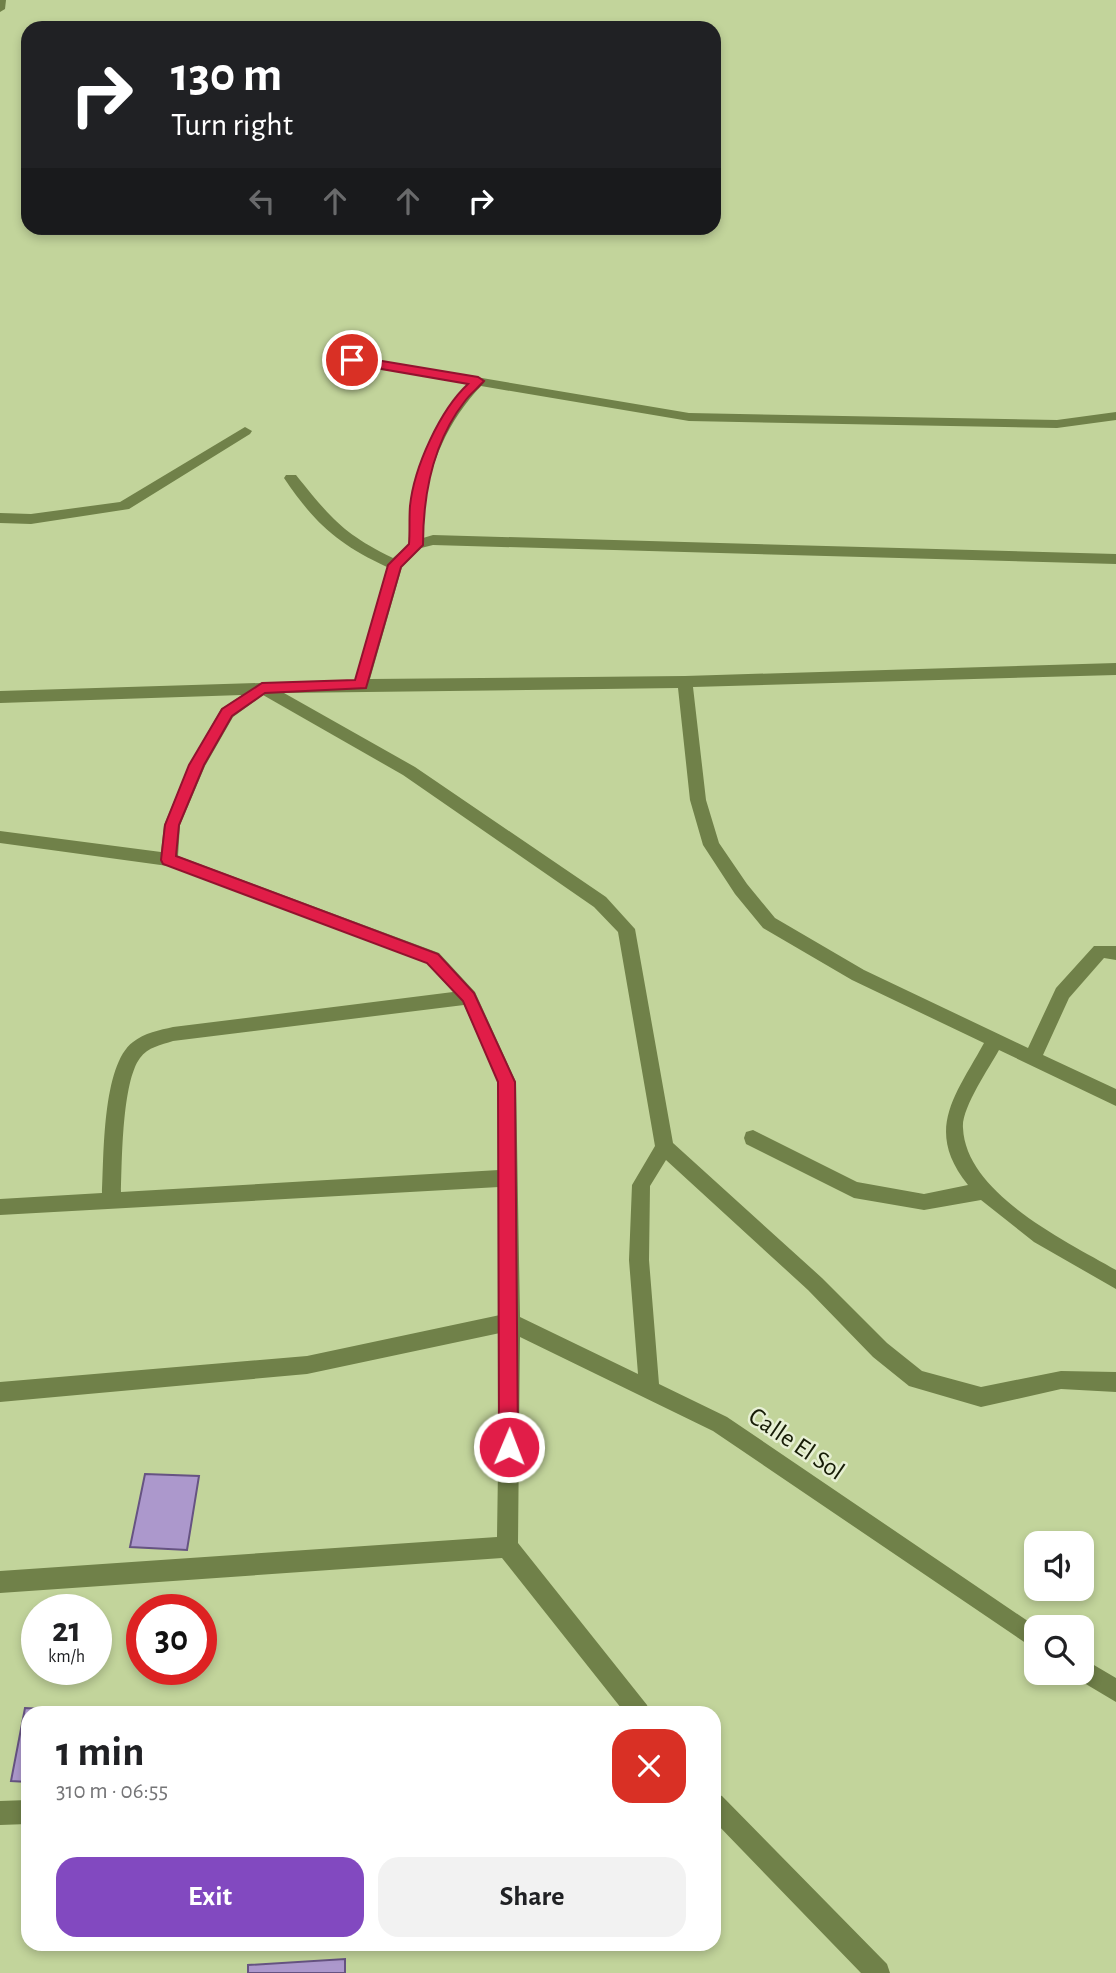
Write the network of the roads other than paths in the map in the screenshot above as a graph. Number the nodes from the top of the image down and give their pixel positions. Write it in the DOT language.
graph roads {
  1 [pos="1,0"];
  2 [pos="0,9"];
  3 [pos="352,360"];
  4 [pos="478,381"];
  5 [pos="1116,416"];
  6 [pos="245,431"];
  7 [pos="291,478"];
  8 [pos="0,518"];
  9 [pos="416,545"];
  10 [pos="1116,559"];
  11 [pos="395,565"];
  12 [pos="1116,669"];
  13 [pos="685,682"];
  14 [pos="361,685"];
  15 [pos="262,688"];
  16 [pos="0,697"];
  17 [pos="0,837"];
  18 [pos="169,860"];
  19 [pos="1116,953"];
  20 [pos="469,997"];
  21 [pos="995,1040"];
  22 [pos="1032,1058"];
  23 [pos="1116,1098"];
  24 [pos="752,1138"];
  25 [pos="664,1147"];
  26 [pos="508,1178"];
  27 [pos="983,1191"];
  28 [pos="111,1201"];
  29 [pos="0,1207"];
  30 [pos="1116,1280"];
  31 [pos="510,1322"];
  32 [pos="1116,1382"];
  33 [pos="649,1389"];
  34 [pos="0,1392"];
  35 [pos="507,1547"];
  36 [pos="0,1582"];
  37 [pos="1024,1631"];
  38 [pos="1094,1677"];
  39 [pos="1116,1691"];
  40 [pos="633,1706"];
  41 [pos="721,1811"];
  42 [pos="21,1812"];
  43 [pos="0,1813"];
  44 [pos="878,1973"];
  1 -- 2 [label="street"];
  3 -- 4 [label="street"];
  4 -- 5 [label="street"];
  4 -- 9 [label="street"];
  6 -- 8 [label="street"];
  7 -- 11 [label="street"];
  9 -- 10 [label="street"];
  9 -- 11 [label="street"];
  11 -- 14 [label="street"];
  12 -- 13 [label="street"];
  13 -- 14 [label="street"];
  13 -- 21 [label="street"];
  14 -- 15 [label="street"];
  15 -- 16 [label="street"];
  15 -- 18 [label="street"];
  15 -- 25 [label="street"];
  17 -- 18 [label="street"];
  18 -- 20 [label="street"];
  19 -- 22 [label="street"];
  20 -- 26 [label="street"];
  20 -- 28 [label="street"];
  21 -- 22 [label="street"];
  21 -- 27 [label="street"];
  22 -- 23 [label="street"];
  24 -- 27 [label="street"];
  25 -- 32 [label="street"];
  25 -- 33 [label="street"];
  26 -- 28 [label="street"];
  26 -- 31 [label="street"];
  27 -- 30 [label="street"];
  28 -- 29 [label="street"];
  31 -- 33 [label="street, Calle El Sol"];
  31 -- 34 [label="street"];
  31 -- 35 [label="street"];
  33 -- 37 [label="street, Calle El Sol"];
  35 -- 36 [label="street"];
  35 -- 40 [label="street"];
  38 -- 39 [label="street"];
  41 -- 44 [label="street"];
  42 -- 43 [label="street"];
}
